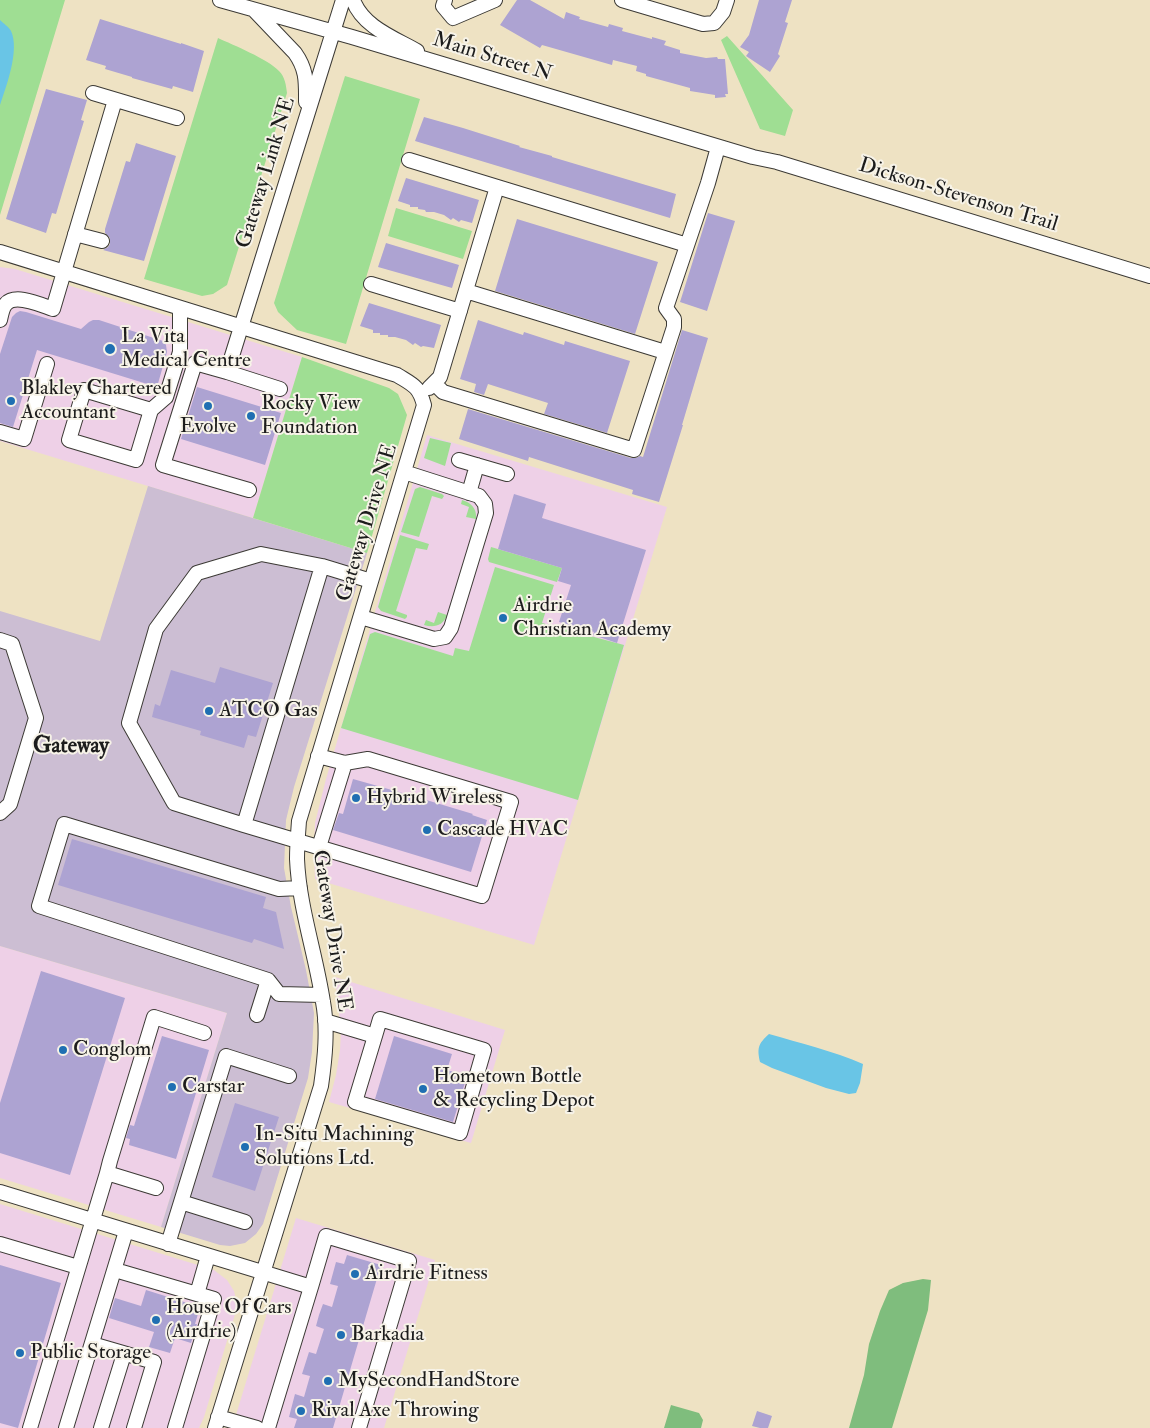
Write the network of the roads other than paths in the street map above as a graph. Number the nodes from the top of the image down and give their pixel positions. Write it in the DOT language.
graph roads {
  1 [pos="220,0"];
  2 [pos="343,0"];
  3 [pos="353,0"];
  4 [pos="445,0"];
  5 [pos="495,0"];
  6 [pos="622,0"];
  7 [pos="727,0"];
  8 [pos="254,10"];
  9 [pos="334,32"];
  10 [pos="444,65"];
  11 [pos="93,93"];
  12 [pos="115,100"];
  13 [pos="178,118"];
  14 [pos="305,120"];
  15 [pos="718,147"];
  16 [pos="753,157"];
  17 [pos="409,160"];
  18 [pos="497,187"];
  19 [pos="75,234"];
  20 [pos="102,241"];
  21 [pos="687,245"];
  22 [pos="0,252"];
  23 [pos="64,272"];
  24 [pos="1150,276"];
  25 [pos="371,284"];
  26 [pos="466,291"];
  27 [pos="180,309"];
  28 [pos="460,311"];
  29 [pos="0,320"];
  30 [pos="240,327"];
  31 [pos="665,352"];
  32 [pos="47,364"];
  33 [pos="227,372"];
  34 [pos="434,383"];
  35 [pos="280,389"];
  36 [pos="421,395"];
  37 [pos="151,410"];
  38 [pos="0,432"];
  39 [pos="459,460"];
  40 [pos="477,465"];
  41 [pos="404,472"];
  42 [pos="507,474"];
  43 [pos="249,490"];
  44 [pos="469,493"];
  45 [pos="322,566"];
  46 [pos="371,581"];
  47 [pos="361,616"];
  48 [pos="0,640"];
  49 [pos="318,756"];
  50 [pos="345,764"];
  51 [pos="0,813"];
  52 [pos="244,825"];
  53 [pos="297,840"];
  54 [pos="319,847"];
  55 [pos="300,888"];
  56 [pos="268,980"];
  57 [pos="322,995"];
  58 [pos="257,1014"];
  59 [pos="325,1021"];
  60 [pos="204,1033"];
  61 [pos="375,1036"];
  62 [pos="289,1076"];
  63 [pos="107,1173"];
  64 [pos="156,1188"];
  65 [pos="0,1192"];
  66 [pos="181,1202"];
  67 [pos="93,1220"];
  68 [pos="245,1222"];
  69 [pos="126,1231"];
  70 [pos="0,1244"];
  71 [pos="168,1244"];
  72 [pos="208,1256"];
  73 [pos="78,1267"];
  74 [pos="115,1270"];
  75 [pos="262,1273"];
  76 [pos="311,1287"];
  77 [pos="197,1294"];
  78 [pos="92,1344"];
  79 [pos="124,1354"];
  80 [pos="216,1423"];
  81 [pos="30,1428"];
  82 [pos="66,1428"];
  83 [pos="101,1428"];
  84 [pos="134,1428"];
  85 [pos="175,1428"];
  86 [pos="257,1428"];
  87 [pos="268,1428"];
  88 [pos="359,1428"];
  1 -- 8 [label="street, Main Street N"];
  2 -- 9 [label="street, Gateway Link NE"];
  3 -- 10 [label="street"];
  4 -- 5 [label="street"];
  6 -- 7 [label="street"];
  8 -- 9 [label="street, Main Street N"];
  8 -- 14 [label="street"];
  9 -- 10 [label="street, Main Street N"];
  9 -- 14 [label="street, Gateway Link NE"];
  10 -- 15 [label="street, Main Street N"];
  11 -- 12 [label="street"];
  12 -- 13 [label="street"];
  12 -- 19 [label="street"];
  14 -- 30 [label="street, Gateway Link NE"];
  15 -- 16 [label="street, Main Street N"];
  15 -- 21 [label="street"];
  16 -- 24 [label="street, Dickson-Stevenson Trail"];
  17 -- 18 [label="street"];
  18 -- 21 [label="street"];
  18 -- 26 [label="street"];
  19 -- 20 [label="street"];
  19 -- 23 [label="street"];
  21 -- 31 [label="street"];
  22 -- 23 [label="street"];
  23 -- 27 [label="street"];
  23 -- 29 [label="street"];
  25 -- 28 [label="street"];
  26 -- 28 [label="street"];
  26 -- 31 [label="street"];
  27 -- 30 [label="street"];
  27 -- 37 [label="street"];
  28 -- 34 [label="street"];
  30 -- 33 [label="street, Gateway Link NE"];
  30 -- 36 [label="street"];
  31 -- 34 [label="street"];
  32 -- 38 [label="street"];
  33 -- 35 [label="street"];
  33 -- 43 [label="street"];
  34 -- 36 [label="street"];
  36 -- 41 [label="street, Gateway Drive NE"];
  37 -- 37 [label="street"];
  39 -- 40 [label="street"];
  40 -- 42 [label="street"];
  40 -- 44 [label="street"];
  41 -- 44 [label="street"];
  41 -- 46 [label="street, Gateway Drive NE"];
  44 -- 47 [label="street"];
  45 -- 46 [label="street"];
  45 -- 52 [label="street"];
  45 -- 52 [label="street"];
  46 -- 47 [label="street, Gateway Drive NE"];
  47 -- 49 [label="street, Gateway Drive NE"];
  48 -- 51 [label="street"];
  49 -- 50 [label="street"];
  49 -- 53 [label="street, Gateway Drive NE"];
  50 -- 54 [label="street"];
  50 -- 54 [label="street"];
  52 -- 53 [label="street"];
  53 -- 54 [label="street"];
  53 -- 55 [label="street, Gateway Drive NE"];
  55 -- 56 [label="street"];
  55 -- 57 [label="street, Gateway Drive NE"];
  56 -- 57 [label="street"];
  56 -- 58 [label="street"];
  57 -- 59 [label="street, Gateway Drive NE"];
  59 -- 61 [label="street"];
  59 -- 75 [label="street, Gateway Drive NE"];
  60 -- 63 [label="street"];
  61 -- 61 [label="street"];
  62 -- 66 [label="street"];
  63 -- 64 [label="street"];
  63 -- 67 [label="street"];
  65 -- 67 [label="street"];
  66 -- 68 [label="street"];
  66 -- 71 [label="street"];
  67 -- 69 [label="street"];
  67 -- 73 [label="street"];
  69 -- 71 [label="street"];
  69 -- 74 [label="street"];
  70 -- 73 [label="street"];
  71 -- 72 [label="street"];
  72 -- 75 [label="street"];
  72 -- 77 [label="street"];
  73 -- 81 [label="street"];
  74 -- 77 [label="street"];
  74 -- 78 [label="street"];
  75 -- 76 [label="street"];
  75 -- 80 [label="street, Gateway Drive NE"];
  76 -- 87 [label="street"];
  76 -- 88 [label="street"];
  77 -- 85 [label="street"];
  78 -- 79 [label="street"];
  78 -- 82 [label="street"];
  79 -- 83 [label="street"];
  79 -- 84 [label="street"];
  80 -- 86 [label="street"];
}
